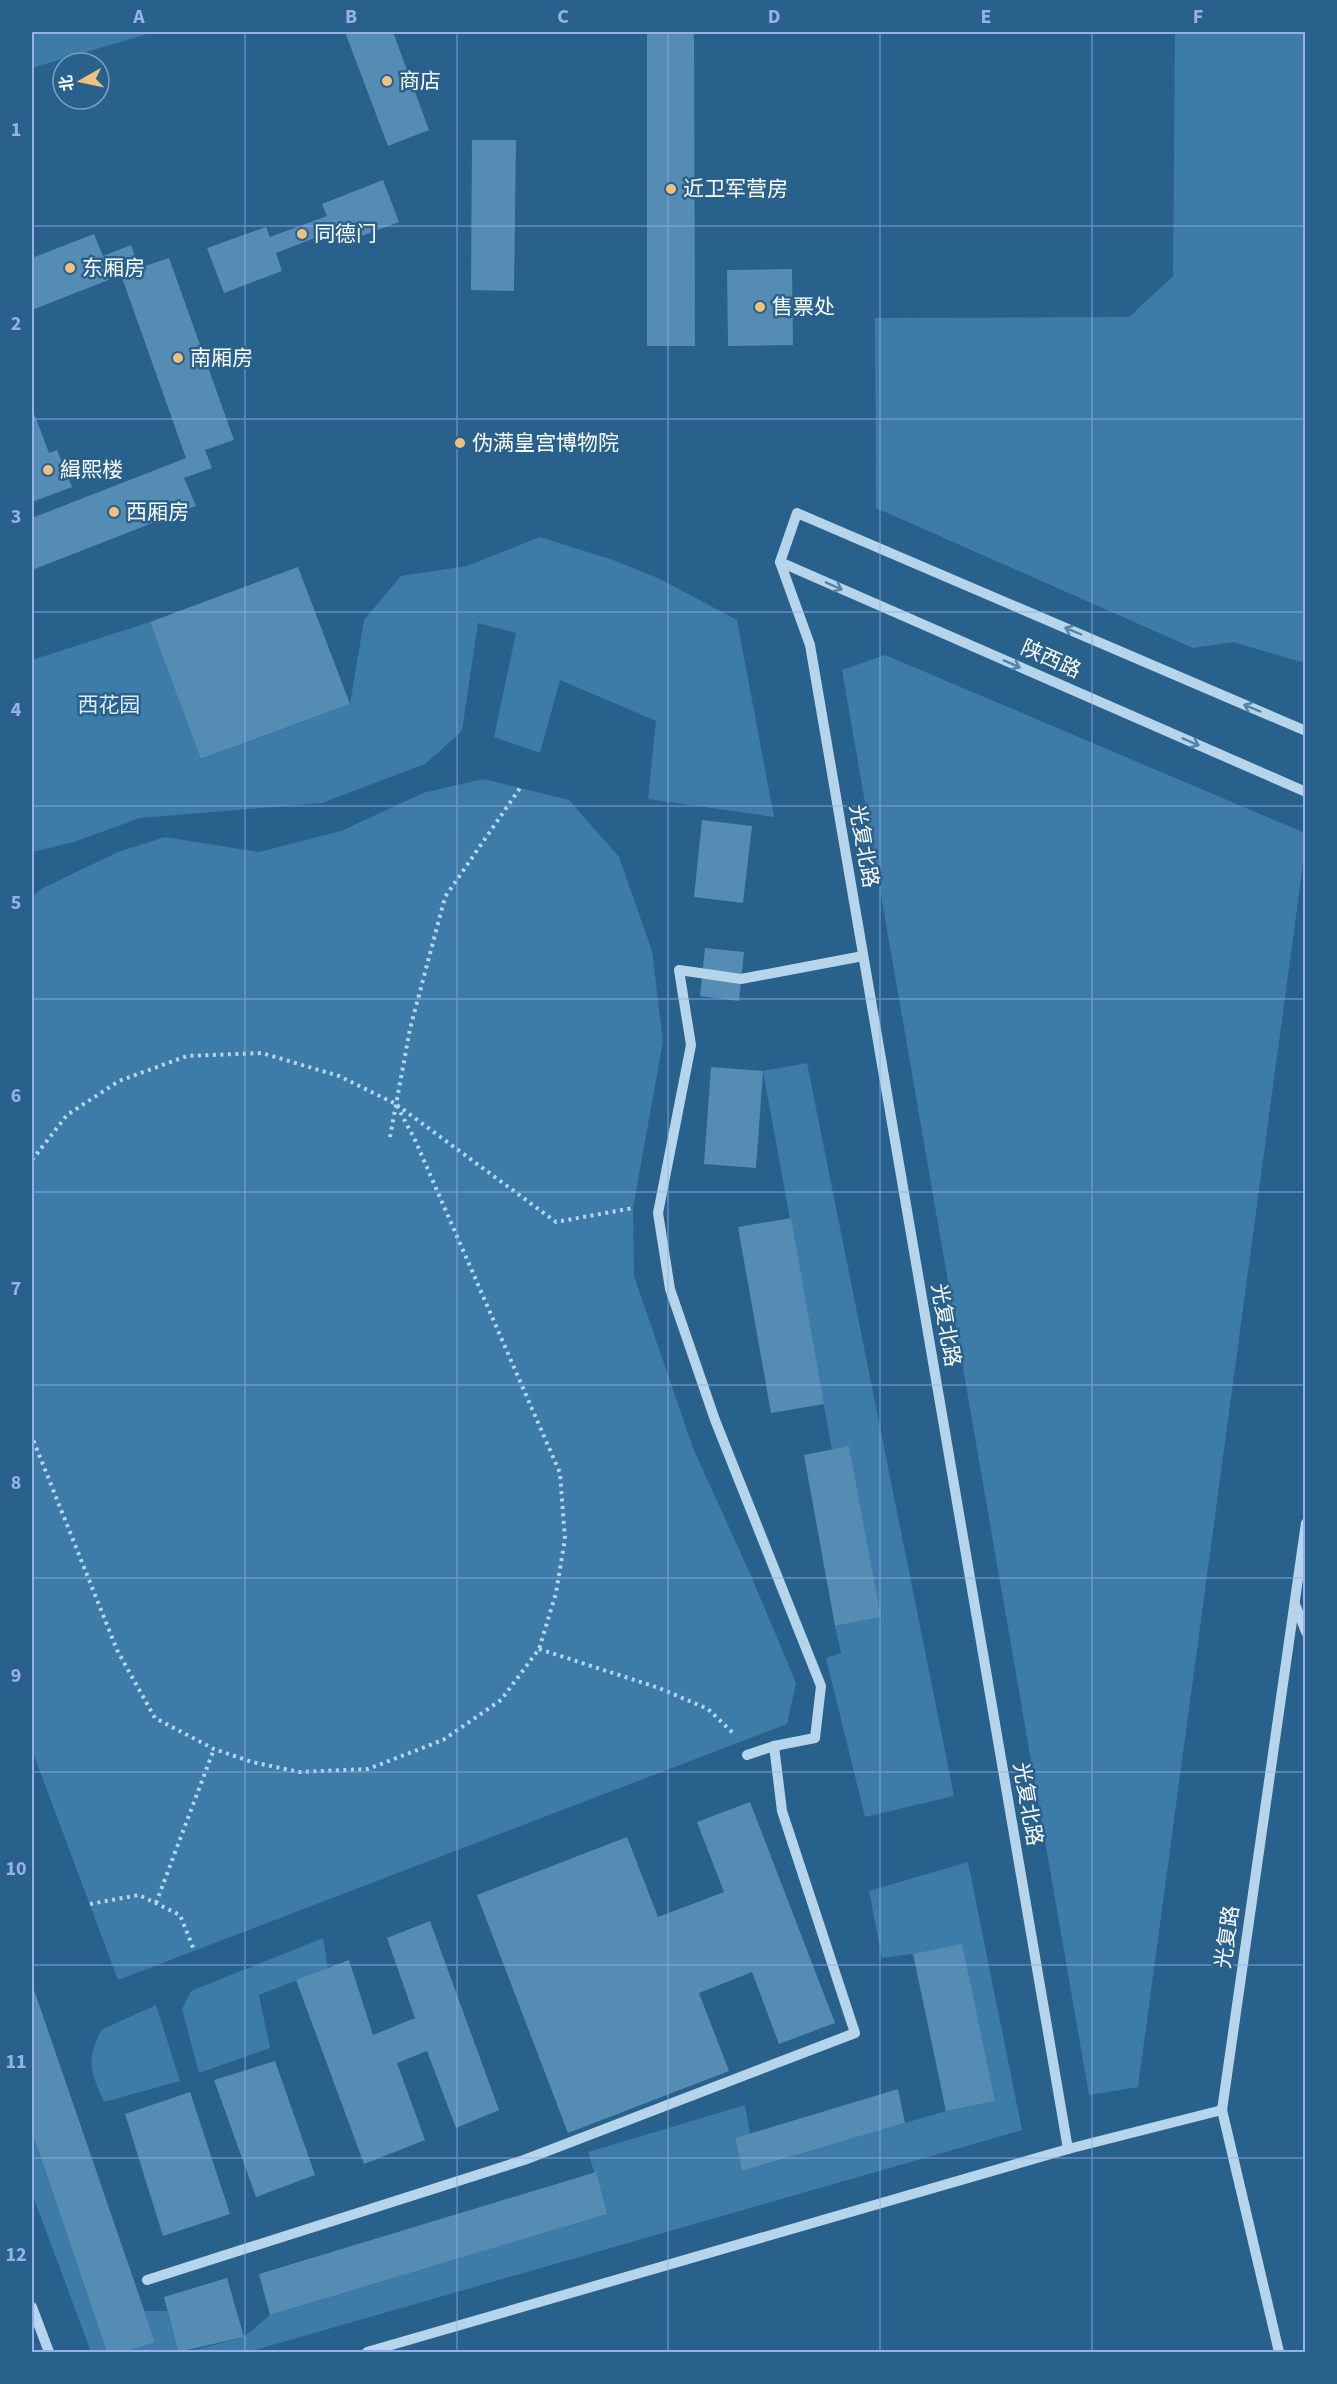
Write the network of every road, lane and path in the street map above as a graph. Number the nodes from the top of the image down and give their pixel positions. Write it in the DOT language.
graph roads {
  1 [pos="780,562"];
  2 [pos="1305,731"];
  3 [pos="520,788"];
  4 [pos="1305,792"];
  5 [pos="862,956"];
  6 [pos="396,1104"];
  7 [pos="390,1137"];
  8 [pos="32,1160"];
  9 [pos="633,1208"];
  10 [pos="32,1437"];
  11 [pos="1305,1523"];
  12 [pos="1294,1602"];
  13 [pos="1305,1632"];
  14 [pos="539,1649"];
  15 [pos="774,1746"];
  16 [pos="214,1749"];
  17 [pos="747,1755"];
  18 [pos="156,1903"];
  19 [pos="90,1904"];
  20 [pos="194,1950"];
  21 [pos="1222,2110"];
  22 [pos="1068,2149"];
  23 [pos="147,2280"];
  24 [pos="32,2307"];
  25 [pos="35,2325"];
  26 [pos="49,2352"];
  27 [pos="367,2352"];
  28 [pos="1279,2352"];
  2 -- 1 [label="street, 陕西路, one-way"];
  1 -- 4 [label="street, 陕西路, one-way"];
  1 -- 5 [label="street, 光复北路"];
  3 -- 6 [label="path"];
  5 -- 15 [label="street"];
  5 -- 22 [label="street, 光复北路"];
  6 -- 7 [label="path"];
  6 -- 8 [label="path"];
  6 -- 9 [label="path"];
  6 -- 14 [label="path"];
  10 -- 16 [label="path"];
  11 -- 12 [label="street, 光复路"];
  12 -- 13 [label="street"];
  12 -- 21 [label="street, 光复路"];
  14 -- 16 [label="path"];
  14 -- 17 [label="path"];
  15 -- 17 [label="street"];
  15 -- 23 [label="street"];
  16 -- 18 [label="path"];
  18 -- 19 [label="path"];
  18 -- 20 [label="path"];
  21 -- 22 [label="street"];
  21 -- 28 [label="street, 光复路"];
  22 -- 27 [label="street"];
  24 -- 25 [label="street"];
  25 -- 26 [label="street"];
}
